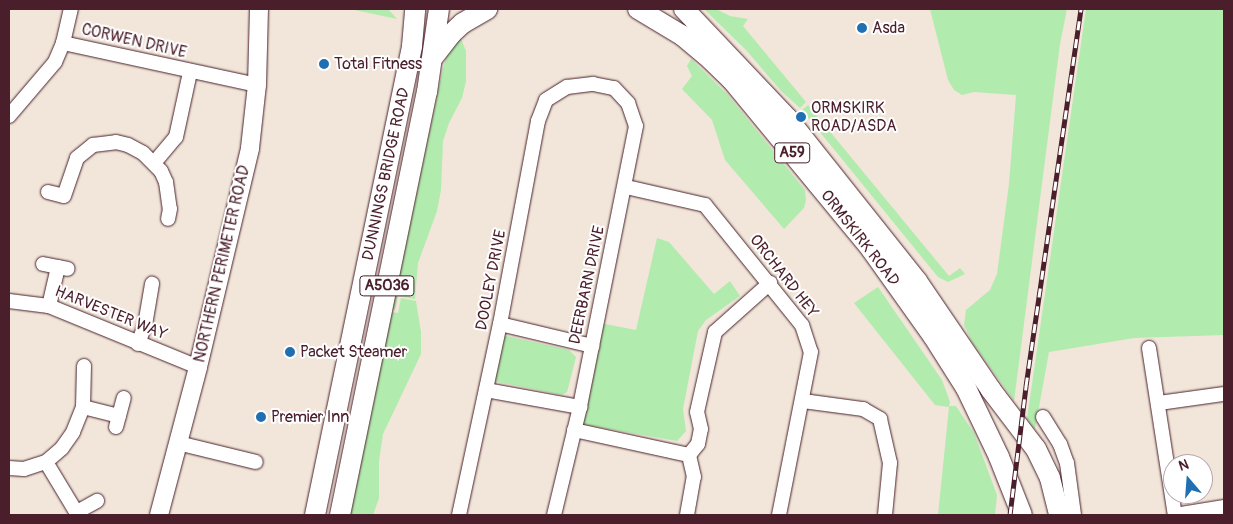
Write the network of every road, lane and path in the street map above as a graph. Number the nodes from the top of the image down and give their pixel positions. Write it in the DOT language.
graph roads {
  1 [pos="71,9"];
  2 [pos="259,9"];
  3 [pos="400,9"];
  4 [pos="415,9"];
  5 [pos="439,9"];
  6 [pos="488,9"];
  7 [pos="638,9"];
  8 [pos="684,9"];
  9 [pos="63,43"];
  10 [pos="412,46"];
  11 [pos="434,56"];
  12 [pos="190,72"];
  13 [pos="593,84"];
  14 [pos="258,85"];
  15 [pos="9,116"];
  16 [pos="154,162"];
  17 [pos="626,187"];
  18 [pos="48,192"];
  19 [pos="168,219"];
  20 [pos="43,264"];
  21 [pos="770,283"];
  22 [pos="152,284"];
  23 [pos="9,301"];
  24 [pos="49,306"];
  25 [pos="500,324"];
  26 [pos="138,344"];
  27 [pos="592,346"];
  28 [pos="1149,348"];
  29 [pos="84,366"];
  30 [pos="198,367"];
  31 [pos="486,390"];
  32 [pos="1224,394"];
  33 [pos="124,398"];
  34 [pos="804,401"];
  35 [pos="1159,403"];
  36 [pos="83,407"];
  37 [pos="580,408"];
  38 [pos="1043,417"];
  39 [pos="574,430"];
  40 [pos="178,443"];
  41 [pos="689,455"];
  42 [pos="46,462"];
  43 [pos="256,462"];
  44 [pos="9,468"];
  45 [pos="97,501"];
  46 [pos="1224,508"];
  47 [pos="77,514"];
  48 [pos="159,515"];
  49 [pos="315,515"];
  50 [pos="340,515"];
  51 [pos="459,515"];
  52 [pos="554,515"];
  53 [pos="687,515"];
  54 [pos="779,515"];
  55 [pos="885,515"];
  56 [pos="1022,515"];
  57 [pos="1059,515"];
  58 [pos="1074,515"];
  59 [pos="1175,515"];
  1 -- 9 [label="street"];
  2 -- 14 [label="main road, NORTHERN PERIMETER ROAD"];
  3 -- 10 [label="highway"];
  4 -- 10 [label="highway, DUNNINGS BRIDGE ROAD / A5036"];
  5 -- 11 [label="highway, A5036"];
  6 -- 11 [label="highway"];
  7 -- 56 [label="highway, ORMSKIRK ROAD / A59"];
  8 -- 57 [label="highway, ORMSKIRK ROAD / A59"];
  9 -- 12 [label="street, CORWEN DRIVE"];
  9 -- 15 [label="street, CORWEN DRIVE"];
  10 -- 49 [label="highway, DUNNINGS BRIDGE ROAD / A5036"];
  11 -- 50 [label="highway, DUNNINGS BRIDGE ROAD / A5036"];
  12 -- 14 [label="street, CORWEN DRIVE"];
  12 -- 16 [label="street"];
  13 -- 17 [label="street, DEERBARN DRIVE"];
  13 -- 25 [label="street, DOOLEY DRIVE"];
  14 -- 30 [label="main road, NORTHERN PERIMETER ROAD"];
  16 -- 18 [label="street"];
  16 -- 19 [label="street"];
  17 -- 21 [label="street, ORCHARD HEY"];
  17 -- 27 [label="street, DEERBARN DRIVE"];
  20 -- 24 [label="street"];
  21 -- 34 [label="street, ORCHARD HEY"];
  21 -- 41 [label="street"];
  22 -- 26 [label="street"];
  23 -- 24 [label="street, HARVESTER WAY"];
  24 -- 26 [label="street, HARVESTER WAY"];
  25 -- 27 [label="street"];
  25 -- 31 [label="street, DOOLEY DRIVE"];
  26 -- 30 [label="street, HARVESTER WAY"];
  27 -- 37 [label="street, DEERBARN DRIVE"];
  28 -- 35 [label="street"];
  29 -- 36 [label="street"];
  30 -- 40 [label="main road, NORTHERN PERIMETER ROAD"];
  31 -- 37 [label="street"];
  31 -- 51 [label="street, DOOLEY DRIVE"];
  32 -- 35 [label="street"];
  33 -- 36 [label="street"];
  34 -- 54 [label="street, ORCHARD HEY"];
  34 -- 55 [label="street"];
  35 -- 59 [label="street"];
  36 -- 42 [label="street"];
  37 -- 39 [label="street, DEERBARN DRIVE"];
  38 -- 58 [label="street"];
  39 -- 41 [label="street"];
  39 -- 52 [label="street, DEERBARN DRIVE"];
  40 -- 43 [label="street"];
  40 -- 48 [label="main road, NORTHERN PERIMETER ROAD"];
  41 -- 53 [label="street"];
  42 -- 44 [label="street"];
  42 -- 47 [label="street"];
  45 -- 47 [label="street"];
  46 -- 59 [label="street"];
}
